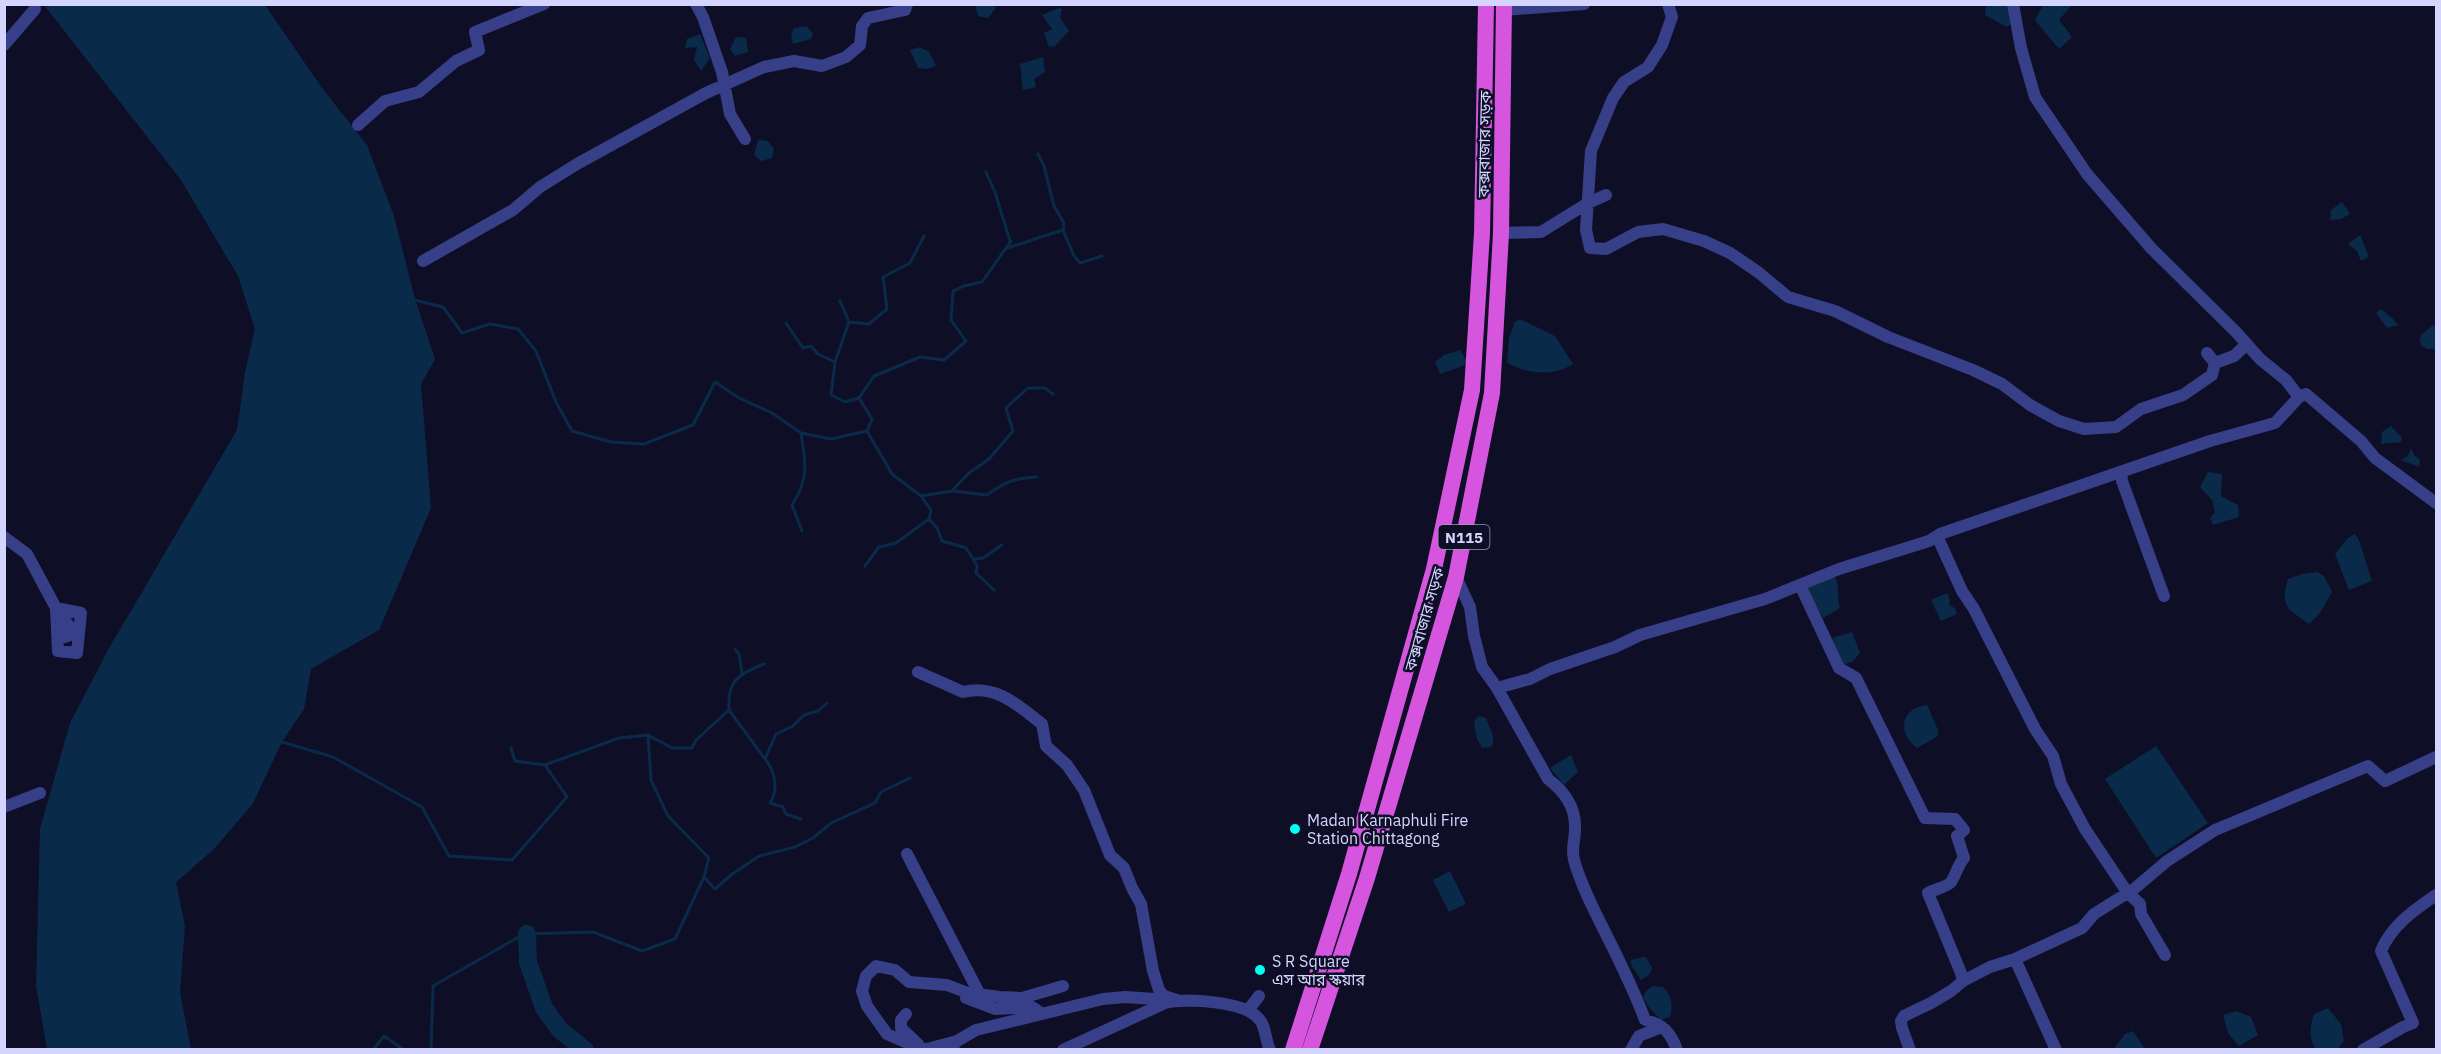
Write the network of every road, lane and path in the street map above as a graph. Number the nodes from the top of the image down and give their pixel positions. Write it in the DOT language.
graph roads {
  1 [pos="544,4"];
  2 [pos="696,4"];
  3 [pos="907,4"];
  4 [pos="1486,4"];
  5 [pos="1584,4"];
  6 [pos="1668,4"];
  7 [pos="2013,4"];
  8 [pos="1504,7"];
  9 [pos="35,9"];
  10 [pos="4,45"];
  11 [pos="724,84"];
  12 [pos="358,125"];
  13 [pos="745,139"];
  14 [pos="1606,195"];
  15 [pos="1588,204"];
  16 [pos="1501,233"];
  17 [pos="423,261"];
  18 [pos="2247,344"];
  19 [pos="2207,352"];
  20 [pos="2215,363"];
  21 [pos="2299,397"];
  22 [pos="2121,472"];
  23 [pos="2436,503"];
  24 [pos="1937,536"];
  25 [pos="4,537"];
  26 [pos="1456,577"];
  27 [pos="1800,585"];
  28 [pos="2164,596"];
  29 [pos="56,608"];
  30 [pos="918,672"];
  31 [pos="1497,688"];
  32 [pos="2436,757"];
  33 [pos="40,793"];
  34 [pos="4,807"];
  35 [pos="908,854"];
  36 [pos="2127,892"];
  37 [pos="2436,895"];
  38 [pos="2165,956"];
  39 [pos="2015,959"];
  40 [pos="1963,981"];
  41 [pos="917,983"];
  42 [pos="1063,986"];
  43 [pos="980,994"];
  44 [pos="1259,996"];
  45 [pos="1177,1000"];
  46 [pos="1249,1010"];
  47 [pos="1041,1013"];
  48 [pos="906,1014"];
  49 [pos="1662,1027"];
  50 [pos="954,1045"];
  51 [pos="924,1049"];
  52 [pos="1063,1050"];
  53 [pos="1270,1050"];
  54 [pos="1293,1050"];
  55 [pos="1310,1050"];
  56 [pos="1631,1050"];
  57 [pos="1677,1050"];
  58 [pos="1910,1050"];
  59 [pos="2056,1050"];
  60 [pos="2363,1050"];
  1 -- 12 [label="street"];
  2 -- 11 [label="street"];
  3 -- 11 [label="street"];
  4 -- 54 [label="highway, কক্সবাজার সড়ক / N115"];
  5 -- 8 [label="street"];
  6 -- 15 [label="street"];
  7 -- 18 [label="street"];
  8 -- 16 [label="highway, কক্সবাজার সড়ক / N115"];
  9 -- 10 [label="street"];
  11 -- 13 [label="street"];
  11 -- 17 [label="street"];
  14 -- 15 [label="street"];
  15 -- 16 [label="street"];
  15 -- 20 [label="street"];
  16 -- 26 [label="highway, কক্সবাজার সড়ক / N115"];
  18 -- 20 [label="street"];
  18 -- 21 [label="street"];
  19 -- 20 [label="street"];
  21 -- 22 [label="street"];
  21 -- 23 [label="street"];
  22 -- 24 [label="street"];
  22 -- 28 [label="street"];
  24 -- 27 [label="street"];
  24 -- 36 [label="street"];
  25 -- 29 [label="street"];
  26 -- 31 [label="street"];
  26 -- 55 [label="highway, কক্সবাজার সড়ক / N115"];
  27 -- 31 [label="street"];
  27 -- 40 [label="street"];
  29 -- 29 [label="street"];
  30 -- 45 [label="street"];
  31 -- 49 [label="street"];
  32 -- 36 [label="street"];
  33 -- 34 [label="street"];
  35 -- 43 [label="street"];
  36 -- 38 [label="street"];
  36 -- 39 [label="street"];
  37 -- 60 [label="street"];
  39 -- 40 [label="street"];
  39 -- 59 [label="street"];
  40 -- 58 [label="street"];
  41 -- 43 [label="street"];
  41 -- 47 [label="street"];
  41 -- 51 [label="street"];
  42 -- 43 [label="street"];
  44 -- 46 [label="street"];
  45 -- 46 [label="street"];
  45 -- 47 [label="street"];
  45 -- 52 [label="street"];
  46 -- 53 [label="street"];
  47 -- 50 [label="street"];
  48 -- 51 [label="street"];
  49 -- 56 [label="street"];
  49 -- 57 [label="street"];
  50 -- 51 [label="street"];
}
